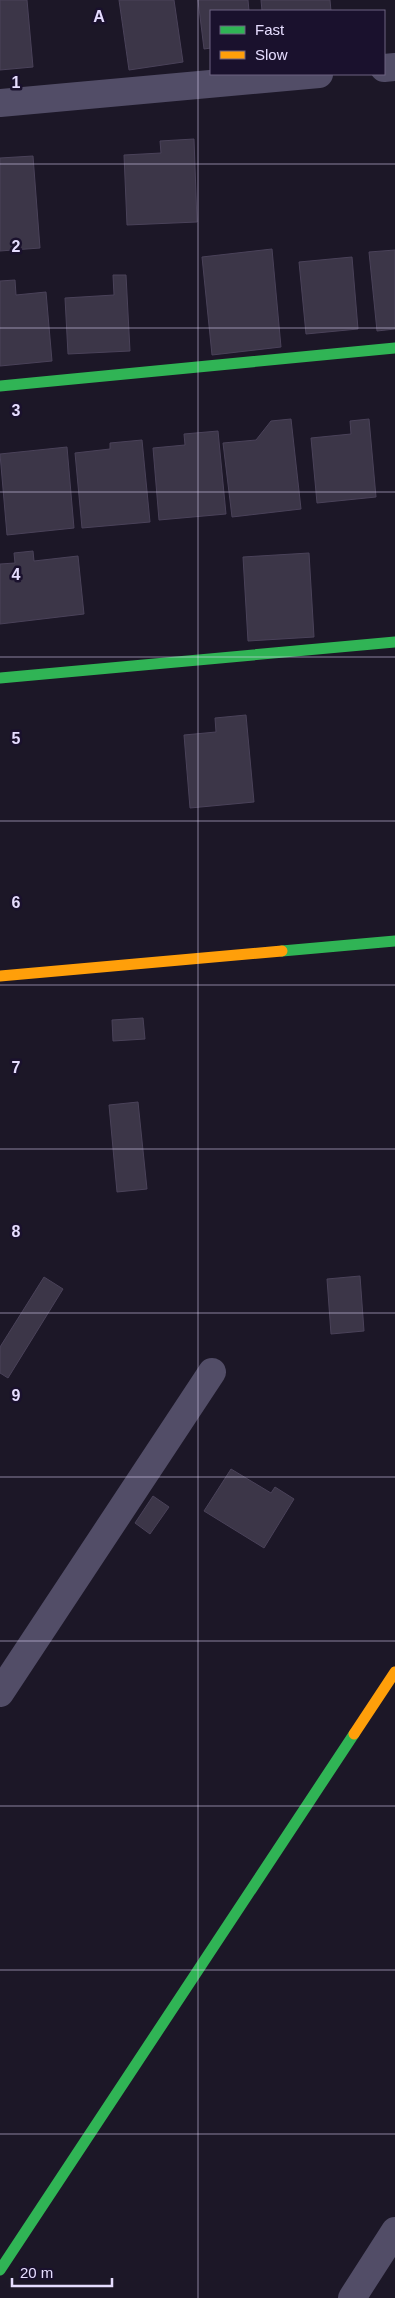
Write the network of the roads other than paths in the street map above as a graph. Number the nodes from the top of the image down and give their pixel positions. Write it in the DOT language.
graph roads {
  1 [pos="307,75"];
  2 [pos="0,103"];
  3 [pos="395,348"];
  4 [pos="0,386"];
  5 [pos="395,642"];
  6 [pos="0,678"];
  7 [pos="395,941"];
  8 [pos="0,976"];
  9 [pos="212,1372"];
  10 [pos="395,1672"];
  11 [pos="0,1693"];
  12 [pos="395,2230"];
  13 [pos="0,2270"];
  14 [pos="352,2298"];
  1 -- 2 [label="street"];
  3 -- 4 [label="street"];
  5 -- 6 [label="street"];
  7 -- 8 [label="street"];
  9 -- 11 [label="street"];
  10 -- 13 [label="street"];
  12 -- 14 [label="street"];
}
